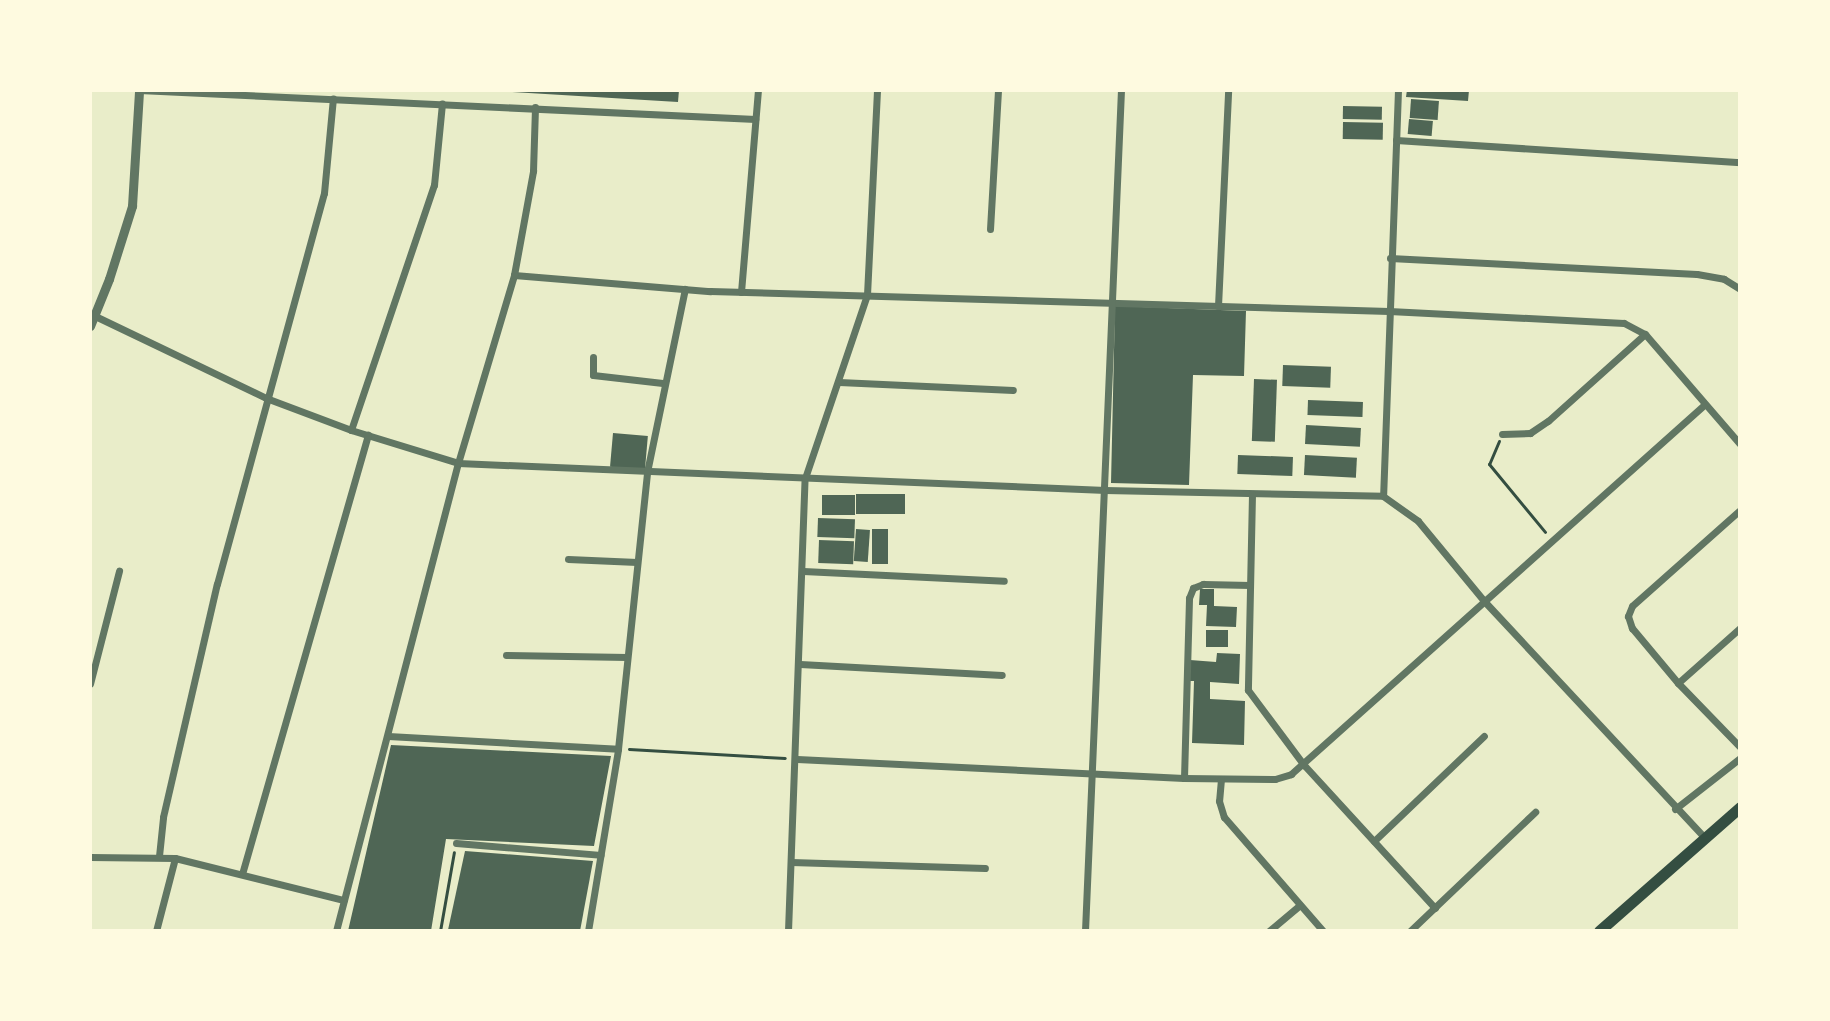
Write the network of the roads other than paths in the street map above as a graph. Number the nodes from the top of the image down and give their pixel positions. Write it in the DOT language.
graph roads {
  1 [pos="139,90"];
  2 [pos="758,90"];
  3 [pos="877,90"];
  4 [pos="998,90"];
  5 [pos="1121,90"];
  6 [pos="1228,90"];
  7 [pos="1398,90"];
  8 [pos="333,98"];
  9 [pos="442,103"];
  10 [pos="535,107"];
  11 [pos="755,119"];
  12 [pos="1396,140"];
  13 [pos="1740,162"];
  14 [pos="990,229"];
  15 [pos="1390,258"];
  16 [pos="514,275"];
  17 [pos="685,289"];
  18 [pos="1740,289"];
  19 [pos="741,292"];
  20 [pos="867,295"];
  21 [pos="1111,302"];
  22 [pos="1218,306"];
  23 [pos="1389,311"];
  24 [pos="95,316"];
  25 [pos="90,326"];
  26 [pos="1645,334"];
  27 [pos="593,357"];
  28 [pos="839,382"];
  29 [pos="663,383"];
  30 [pos="1013,390"];
  31 [pos="266,398"];
  32 [pos="1704,405"];
  33 [pos="351,430"];
  34 [pos="1502,434"];
  35 [pos="368,435"];
  36 [pos="1740,444"];
  37 [pos="458,463"];
  38 [pos="647,472"];
  39 [pos="805,478"];
  40 [pos="1105,490"];
  41 [pos="1252,494"];
  42 [pos="1383,496"];
  43 [pos="1740,510"];
  44 [pos="568,559"];
  45 [pos="637,562"];
  46 [pos="119,571"];
  47 [pos="803,571"];
  48 [pos="1004,581"];
  49 [pos="1250,585"];
  50 [pos="1485,602"];
  51 [pos="1740,628"];
  52 [pos="506,655"];
  53 [pos="627,657"];
  54 [pos="800,664"];
  55 [pos="1002,675"];
  56 [pos="1678,683"];
  57 [pos="90,684"];
  58 [pos="388,736"];
  59 [pos="1484,736"];
  60 [pos="1740,747"];
  61 [pos="618,749"];
  62 [pos="1740,758"];
  63 [pos="797,759"];
  64 [pos="1304,765"];
  65 [pos="1093,775"];
  66 [pos="1184,778"];
  67 [pos="1221,779"];
  68 [pos="1740,807"];
  69 [pos="1675,809"];
  70 [pos="1535,812"];
  71 [pos="1704,837"];
  72 [pos="1374,841"];
  73 [pos="456,843"];
  74 [pos="601,855"];
  75 [pos="159,856"];
  76 [pos="90,857"];
  77 [pos="175,858"];
  78 [pos="791,862"];
  79 [pos="985,868"];
  80 [pos="242,874"];
  81 [pos="344,900"];
  82 [pos="1300,905"];
  83 [pos="1435,908"];
  84 [pos="156,931"];
  85 [pos="336,931"];
  86 [pos="588,931"];
  87 [pos="788,931"];
  88 [pos="1085,931"];
  89 [pos="1269,931"];
  90 [pos="1323,931"];
  91 [pos="1410,931"];
  92 [pos="1599,931"];
  1 -- 8 [label="street"];
  1 -- 24 [label="street"];
  2 -- 11 [label="street"];
  3 -- 20 [label="street"];
  4 -- 14 [label="street"];
  5 -- 21 [label="street"];
  6 -- 22 [label="street"];
  7 -- 12 [label="street"];
  8 -- 9 [label="street"];
  8 -- 31 [label="street"];
  9 -- 10 [label="street"];
  9 -- 33 [label="street"];
  10 -- 11 [label="street"];
  10 -- 16 [label="street"];
  11 -- 19 [label="street"];
  12 -- 13 [label="street"];
  12 -- 15 [label="street"];
  15 -- 18 [label="street"];
  15 -- 23 [label="street"];
  16 -- 17 [label="street"];
  16 -- 37 [label="street"];
  17 -- 19 [label="street"];
  17 -- 29 [label="street"];
  19 -- 20 [label="street"];
  20 -- 21 [label="street"];
  20 -- 28 [label="street"];
  21 -- 22 [label="street"];
  21 -- 40 [label="street"];
  22 -- 23 [label="street"];
  23 -- 26 [label="street"];
  23 -- 42 [label="street"];
  24 -- 25 [label="street"];
  24 -- 31 [label="street"];
  26 -- 32 [label="street"];
  26 -- 34 [label="street"];
  27 -- 29 [label="street"];
  28 -- 30 [label="street"];
  28 -- 39 [label="street"];
  29 -- 38 [label="street"];
  31 -- 33 [label="street"];
  31 -- 75 [label="street"];
  32 -- 36 [label="street"];
  32 -- 50 [label="street"];
  33 -- 35 [label="street"];
  35 -- 37 [label="street"];
  35 -- 80 [label="street"];
  37 -- 38 [label="street"];
  37 -- 58 [label="street"];
  38 -- 39 [label="street"];
  38 -- 45 [label="street"];
  39 -- 40 [label="street"];
  39 -- 47 [label="street"];
  40 -- 41 [label="street"];
  40 -- 65 [label="street"];
  41 -- 42 [label="street"];
  41 -- 49 [label="street"];
  42 -- 50 [label="street"];
  43 -- 56 [label="street"];
  44 -- 45 [label="street"];
  45 -- 53 [label="street"];
  46 -- 57 [label="street"];
  47 -- 48 [label="street"];
  47 -- 54 [label="street"];
  49 -- 64 [label="street"];
  49 -- 66 [label="street"];
  50 -- 64 [label="street"];
  50 -- 69 [label="street"];
  51 -- 56 [label="street"];
  52 -- 53 [label="street"];
  53 -- 61 [label="street"];
  54 -- 55 [label="street"];
  54 -- 63 [label="street"];
  56 -- 60 [label="street"];
  58 -- 61 [label="street"];
  58 -- 81 [label="street"];
  59 -- 72 [label="street"];
  61 -- 74 [label="street"];
  62 -- 69 [label="street"];
  63 -- 65 [label="street"];
  63 -- 78 [label="street"];
  64 -- 67 [label="street"];
  64 -- 72 [label="street"];
  65 -- 66 [label="street"];
  65 -- 88 [label="street"];
  66 -- 67 [label="street"];
  67 -- 82 [label="street"];
  68 -- 71 [label="main road"];
  69 -- 71 [label="street"];
  70 -- 83 [label="street"];
  71 -- 92 [label="main road"];
  72 -- 83 [label="street"];
  73 -- 74 [label="street"];
  74 -- 86 [label="street"];
  75 -- 76 [label="street"];
  75 -- 77 [label="street"];
  77 -- 80 [label="street"];
  77 -- 84 [label="street"];
  78 -- 79 [label="street"];
  78 -- 87 [label="street"];
  80 -- 81 [label="street"];
  81 -- 85 [label="street"];
  82 -- 89 [label="street"];
  82 -- 90 [label="street"];
  83 -- 91 [label="street"];
}
